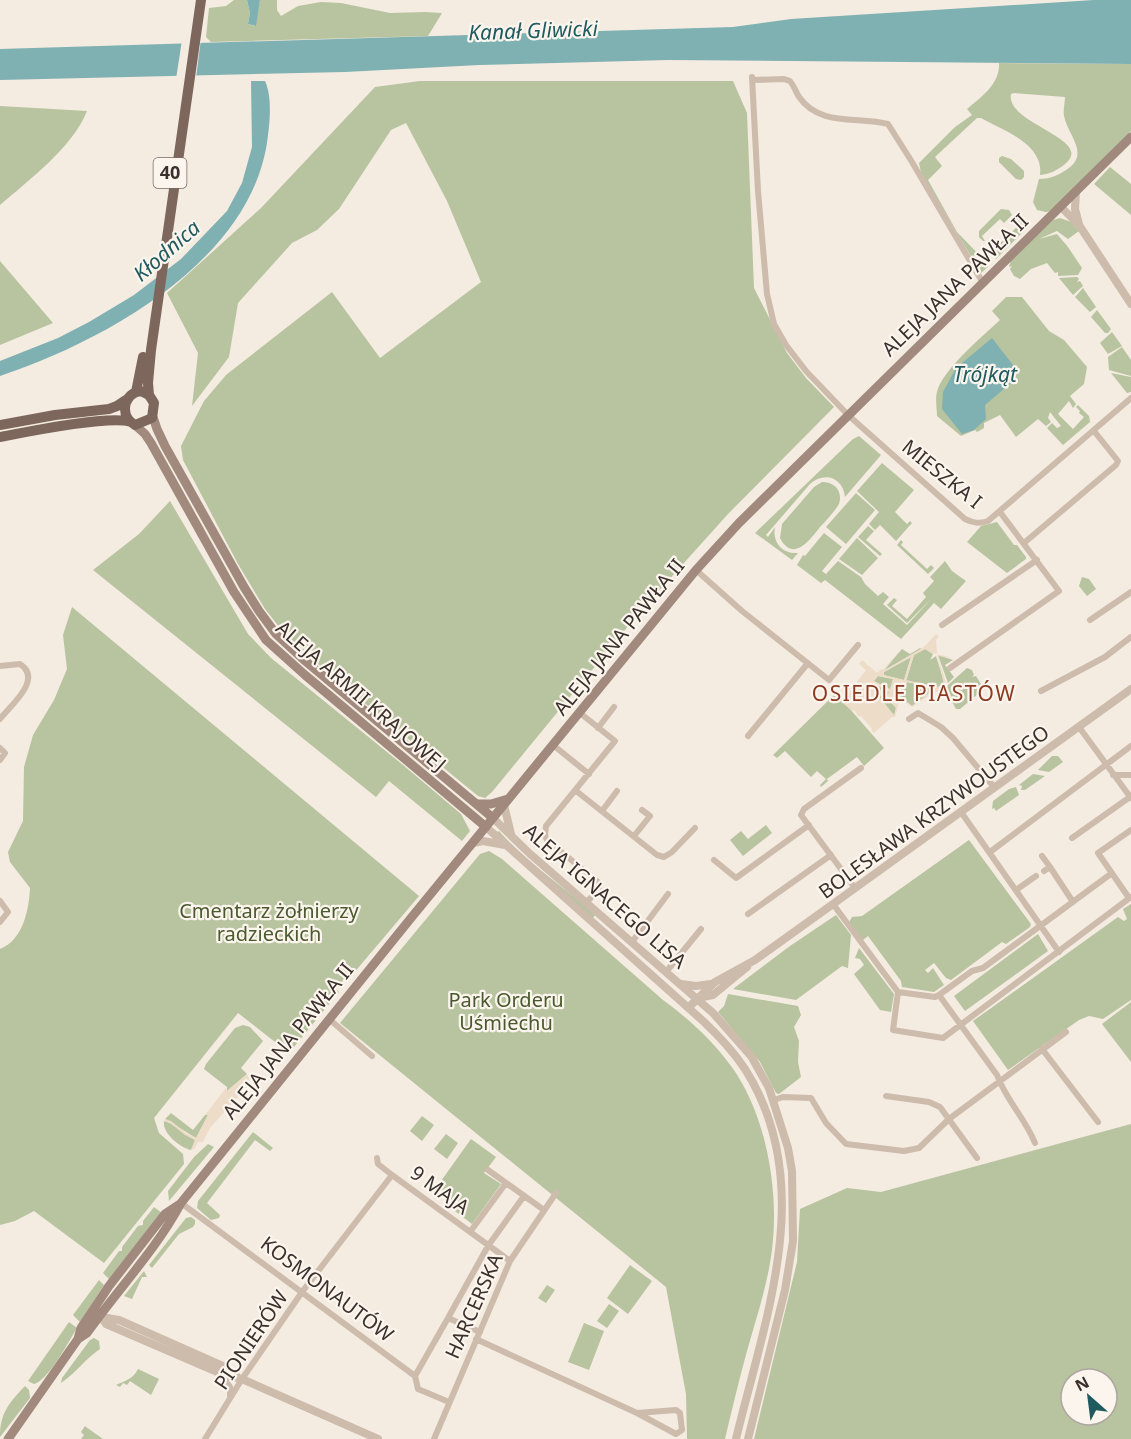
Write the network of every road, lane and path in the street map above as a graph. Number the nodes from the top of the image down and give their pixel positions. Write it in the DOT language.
graph roads {
  1 [pos="195,0"];
  2 [pos="201,0"];
  3 [pos="196,16"];
  4 [pos="1131,137"];
  5 [pos="1076,192"];
  6 [pos="1061,207"];
  7 [pos="1079,225"];
  8 [pos="983,283"];
  9 [pos="1131,304"];
  10 [pos="151,329"];
  11 [pos="136,392"];
  12 [pos="149,395"];
  13 [pos="1131,398"];
  14 [pos="126,400"];
  15 [pos="848,415"];
  16 [pos="153,417"];
  17 [pos="133,423"];
  18 [pos="0,425"];
  19 [pos="1094,431"];
  20 [pos="0,437"];
  21 [pos="1000,512"];
  22 [pos="1024,543"];
  23 [pos="1037,560"];
  24 [pos="696,570"];
  25 [pos="1131,592"];
  26 [pos="1090,620"];
  27 [pos="942,625"];
  28 [pos="1131,637"];
  29 [pos="858,645"];
  30 [pos="808,663"];
  31 [pos="0,666"];
  32 [pos="950,668"];
  33 [pos="1131,689"];
  34 [pos="1041,691"];
  35 [pos="614,707"];
  36 [pos="580,712"];
  37 [pos="0,718"];
  38 [pos="909,719"];
  39 [pos="1079,727"];
  40 [pos="598,728"];
  41 [pos="748,736"];
  42 [pos="553,745"];
  43 [pos="1131,747"];
  44 [pos="0,748"];
  45 [pos="0,760"];
  46 [pos="1107,766"];
  47 [pos="861,768"];
  48 [pos="589,774"];
  49 [pos="1113,775"];
  50 [pos="1131,775"];
  51 [pos="994,787"];
  52 [pos="575,790"];
  53 [pos="617,791"];
  54 [pos="1131,798"];
  55 [pos="506,802"];
  56 [pos="478,804"];
  57 [pos="642,810"];
  58 [pos="602,811"];
  59 [pos="961,812"];
  60 [pos="472,814"];
  61 [pos="493,818"];
  62 [pos="809,825"];
  63 [pos="486,827"];
  64 [pos="695,828"];
  65 [pos="1131,830"];
  66 [pos="511,836"];
  67 [pos="634,836"];
  68 [pos="1071,838"];
  69 [pos="473,843"];
  70 [pos="506,845"];
  71 [pos="990,852"];
  72 [pos="831,855"];
  73 [pos="1042,856"];
  74 [pos="714,860"];
  75 [pos="1112,873"];
  76 [pos="1036,876"];
  77 [pos="855,888"];
  78 [pos="1016,890"];
  79 [pos="668,894"];
  80 [pos="1130,897"];
  81 [pos="0,901"];
  82 [pos="587,902"];
  83 [pos="1073,902"];
  84 [pos="833,904"];
  85 [pos="747,914"];
  86 [pos="0,922"];
  87 [pos="1041,925"];
  88 [pos="701,929"];
  89 [pos="632,942"];
  90 [pos="1059,952"];
  91 [pos="755,960"];
  92 [pos="666,972"];
  93 [pos="715,982"];
  94 [pos="680,984"];
  95 [pos="898,992"];
  96 [pos="713,994"];
  97 [pos="939,995"];
  98 [pos="697,999"];
  99 [pos="689,1007"];
  100 [pos="713,1013"];
  101 [pos="329,1019"];
  102 [pos="960,1024"];
  103 [pos="1066,1032"];
  104 [pos="1042,1049"];
  105 [pos="372,1056"];
  106 [pos="999,1081"];
  107 [pos="886,1096"];
  108 [pos="774,1100"];
  109 [pos="949,1119"];
  110 [pos="1098,1122"];
  111 [pos="1035,1143"];
  112 [pos="377,1158"];
  113 [pos="977,1158"];
  114 [pos="488,1170"];
  115 [pos="392,1175"];
  116 [pos="506,1183"];
  117 [pos="556,1193"];
  118 [pos="524,1196"];
  119 [pos="181,1203"];
  120 [pos="544,1210"];
  121 [pos="470,1232"];
  122 [pos="488,1246"];
  123 [pos="510,1261"];
  124 [pos="302,1292"];
  125 [pos="98,1302"];
  126 [pos="110,1302"];
  127 [pos="99,1316"];
  128 [pos="88,1317"];
  129 [pos="448,1318"];
  130 [pos="119,1320"];
  131 [pos="480,1332"];
  132 [pos="78,1340"];
  133 [pos="476,1340"];
  134 [pos="222,1374"];
  135 [pos="414,1376"];
  136 [pos="242,1379"];
  137 [pos="230,1400"];
  138 [pos="449,1402"];
  139 [pos="637,1413"];
  140 [pos="8,1439"];
  141 [pos="205,1439"];
  142 [pos="378,1439"];
  143 [pos="434,1439"];
  144 [pos="736,1439"];
  145 [pos="748,1439"];
  1 -- 3 [label="main road, 40"];
  2 -- 3 [label="main road, 40"];
  3 -- 10 [label="main road, 40"];
  4 -- 5 [label="main road, ALEJA JANA PAWŁA II"];
  5 -- 6 [label="main road, ALEJA JANA PAWŁA II"];
  5 -- 7 [label="street"];
  6 -- 7 [label="street"];
  6 -- 8 [label="main road, ALEJA JANA PAWŁA II"];
  7 -- 9 [label="street"];
  8 -- 15 [label="main road, ALEJA JANA PAWŁA II"];
  8 -- 15 [label="street, MIESZKA I"];
  10 -- 11 [label="main road, 40"];
  10 -- 12 [label="main road, 40"];
  11 -- 12 [label="main road"];
  11 -- 14 [label="main road"];
  12 -- 16 [label="main road, 40"];
  13 -- 19 [label="street"];
  14 -- 17 [label="main road"];
  14 -- 18 [label="main road"];
  15 -- 21 [label="street, MIESZKA I"];
  15 -- 24 [label="main road, ALEJA JANA PAWŁA II"];
  16 -- 17 [label="main road"];
  16 -- 56 [label="main road, ALEJA ARMII KRAJOWEJ"];
  17 -- 20 [label="main road"];
  17 -- 60 [label="main road, ALEJA ARMII KRAJOWEJ"];
  19 -- 21 [label="street"];
  19 -- 22 [label="street"];
  21 -- 22 [label="street, MIESZKA I"];
  22 -- 23 [label="street, MIESZKA I"];
  23 -- 27 [label="street"];
  23 -- 32 [label="street, MIESZKA I"];
  24 -- 30 [label="street"];
  24 -- 36 [label="main road, ALEJA JANA PAWŁA II"];
  25 -- 26 [label="street"];
  28 -- 34 [label="street"];
  29 -- 30 [label="street"];
  30 -- 41 [label="street"];
  31 -- 37 [label="street"];
  33 -- 39 [label="street, BOLESŁAWA KRZYWOUSTEGO"];
  35 -- 40 [label="street"];
  36 -- 40 [label="street"];
  36 -- 42 [label="main road, ALEJA JANA PAWŁA II"];
  38 -- 51 [label="street"];
  39 -- 46 [label="street"];
  39 -- 51 [label="street, BOLESŁAWA KRZYWOUSTEGO"];
  40 -- 48 [label="street"];
  42 -- 48 [label="street"];
  42 -- 55 [label="main road, ALEJA JANA PAWŁA II"];
  43 -- 46 [label="street"];
  44 -- 45 [label="street"];
  46 -- 49 [label="street"];
  46 -- 71 [label="street"];
  47 -- 62 [label="street"];
  48 -- 52 [label="street"];
  49 -- 50 [label="street"];
  49 -- 54 [label="street"];
  51 -- 59 [label="street, BOLESŁAWA KRZYWOUSTEGO"];
  52 -- 58 [label="street"];
  52 -- 82 [label="street"];
  53 -- 58 [label="street"];
  54 -- 68 [label="street"];
  55 -- 56 [label="main road"];
  55 -- 61 [label="main road, ALEJA JANA PAWŁA II"];
  55 -- 66 [label="street"];
  56 -- 61 [label="main road, ALEJA ARMII KRAJOWEJ"];
  57 -- 67 [label="street"];
  58 -- 67 [label="street"];
  59 -- 71 [label="street"];
  59 -- 77 [label="street, BOLESŁAWA KRZYWOUSTEGO"];
  60 -- 63 [label="main road, ALEJA ARMII KRAJOWEJ"];
  60 -- 69 [label="main road"];
  61 -- 63 [label="main road, ALEJA JANA PAWŁA II"];
  61 -- 66 [label="street, ALEJA IGNACEGO LISA"];
  62 -- 72 [label="street"];
  62 -- 74 [label="street"];
  63 -- 69 [label="main road, ALEJA JANA PAWŁA II"];
  63 -- 70 [label="street, ALEJA IGNACEGO LISA"];
  64 -- 67 [label="street"];
  65 -- 75 [label="street"];
  66 -- 82 [label="street, ALEJA IGNACEGO LISA"];
  69 -- 70 [label="street"];
  69 -- 101 [label="main road, ALEJA JANA PAWŁA II"];
  70 -- 99 [label="street, ALEJA IGNACEGO LISA"];
  71 -- 78 [label="street"];
  72 -- 77 [label="street"];
  72 -- 85 [label="street"];
  73 -- 83 [label="street"];
  75 -- 80 [label="street"];
  75 -- 83 [label="street"];
  76 -- 78 [label="street"];
  77 -- 84 [label="street, BOLESŁAWA KRZYWOUSTEGO"];
  78 -- 87 [label="street"];
  79 -- 89 [label="street"];
  80 -- 90 [label="street"];
  81 -- 86 [label="street"];
  82 -- 89 [label="street, ALEJA IGNACEGO LISA"];
  83 -- 87 [label="street"];
  84 -- 91 [label="street, BOLESŁAWA KRZYWOUSTEGO"];
  84 -- 95 [label="street"];
  87 -- 90 [label="street"];
  87 -- 97 [label="street"];
  88 -- 92 [label="street"];
  89 -- 92 [label="street, ALEJA IGNACEGO LISA"];
  90 -- 102 [label="street"];
  91 -- 93 [label="street, BOLESŁAWA KRZYWOUSTEGO"];
  91 -- 96 [label="street, BOLESŁAWA KRZYWOUSTEGO"];
  92 -- 94 [label="street, ALEJA IGNACEGO LISA"];
  93 -- 94 [label="street, BOLESŁAWA KRZYWOUSTEGO"];
  93 -- 98 [label="street, BOLESŁAWA KRZYWOUSTEGO"];
  94 -- 98 [label="street, ALEJA IGNACEGO LISA"];
  95 -- 97 [label="street"];
  95 -- 102 [label="street"];
  96 -- 98 [label="street, BOLESŁAWA KRZYWOUSTEGO"];
  96 -- 100 [label="street"];
  97 -- 102 [label="street"];
  98 -- 99 [label="street"];
  98 -- 100 [label="street, ALEJA IGNACEGO LISA"];
  99 -- 144 [label="street, ALEJA IGNACEGO LISA"];
  100 -- 108 [label="street, ALEJA IGNACEGO LISA"];
  101 -- 105 [label="street"];
  101 -- 119 [label="main road, ALEJA JANA PAWŁA II"];
  102 -- 106 [label="street"];
  103 -- 104 [label="street"];
  104 -- 106 [label="street"];
  104 -- 110 [label="street"];
  106 -- 109 [label="street"];
  106 -- 111 [label="street"];
  107 -- 109 [label="street"];
  108 -- 109 [label="street"];
  108 -- 145 [label="street, ALEJA IGNACEGO LISA"];
  109 -- 113 [label="street"];
  112 -- 115 [label="street, 9 MAJA"];
  114 -- 116 [label="street"];
  115 -- 121 [label="street, 9 MAJA"];
  115 -- 124 [label="street, PIONIERÓW"];
  116 -- 118 [label="street"];
  116 -- 121 [label="street"];
  117 -- 120 [label="street, HARCERSKA"];
  118 -- 120 [label="street"];
  118 -- 122 [label="street"];
  119 -- 124 [label="street, KOSMONAUTÓW"];
  119 -- 125 [label="main road, ALEJA JANA PAWŁA II"];
  119 -- 126 [label="main road, ALEJA JANA PAWŁA II"];
  120 -- 123 [label="street, HARCERSKA"];
  121 -- 122 [label="street, 9 MAJA"];
  122 -- 123 [label="street, 9 MAJA"];
  122 -- 129 [label="street"];
  123 -- 131 [label="street, HARCERSKA"];
  124 -- 135 [label="street, KOSMONAUTÓW"];
  124 -- 136 [label="street, PIONIERÓW"];
  125 -- 127 [label="street"];
  125 -- 128 [label="main road, ALEJA JANA PAWŁA II"];
  126 -- 127 [label="main road, ALEJA JANA PAWŁA II"];
  126 -- 130 [label="street"];
  127 -- 128 [label="street"];
  127 -- 130 [label="street"];
  127 -- 132 [label="main road, ALEJA JANA PAWŁA II"];
  127 -- 134 [label="street"];
  128 -- 132 [label="main road, ALEJA JANA PAWŁA II"];
  129 -- 131 [label="street"];
  129 -- 135 [label="street"];
  130 -- 136 [label="street"];
  131 -- 133 [label="street, HARCERSKA"];
  132 -- 140 [label="main road, ALEJA JANA PAWŁA II"];
  133 -- 138 [label="street, HARCERSKA"];
  133 -- 139 [label="street"];
  134 -- 136 [label="street"];
  134 -- 137 [label="street"];
  135 -- 138 [label="street, KOSMONAUTÓW"];
  136 -- 137 [label="street, PIONIERÓW"];
  136 -- 142 [label="street"];
  137 -- 141 [label="street, PIONIERÓW"];
  138 -- 143 [label="street, HARCERSKA"];
  139 -- 139 [label="street"];
}
